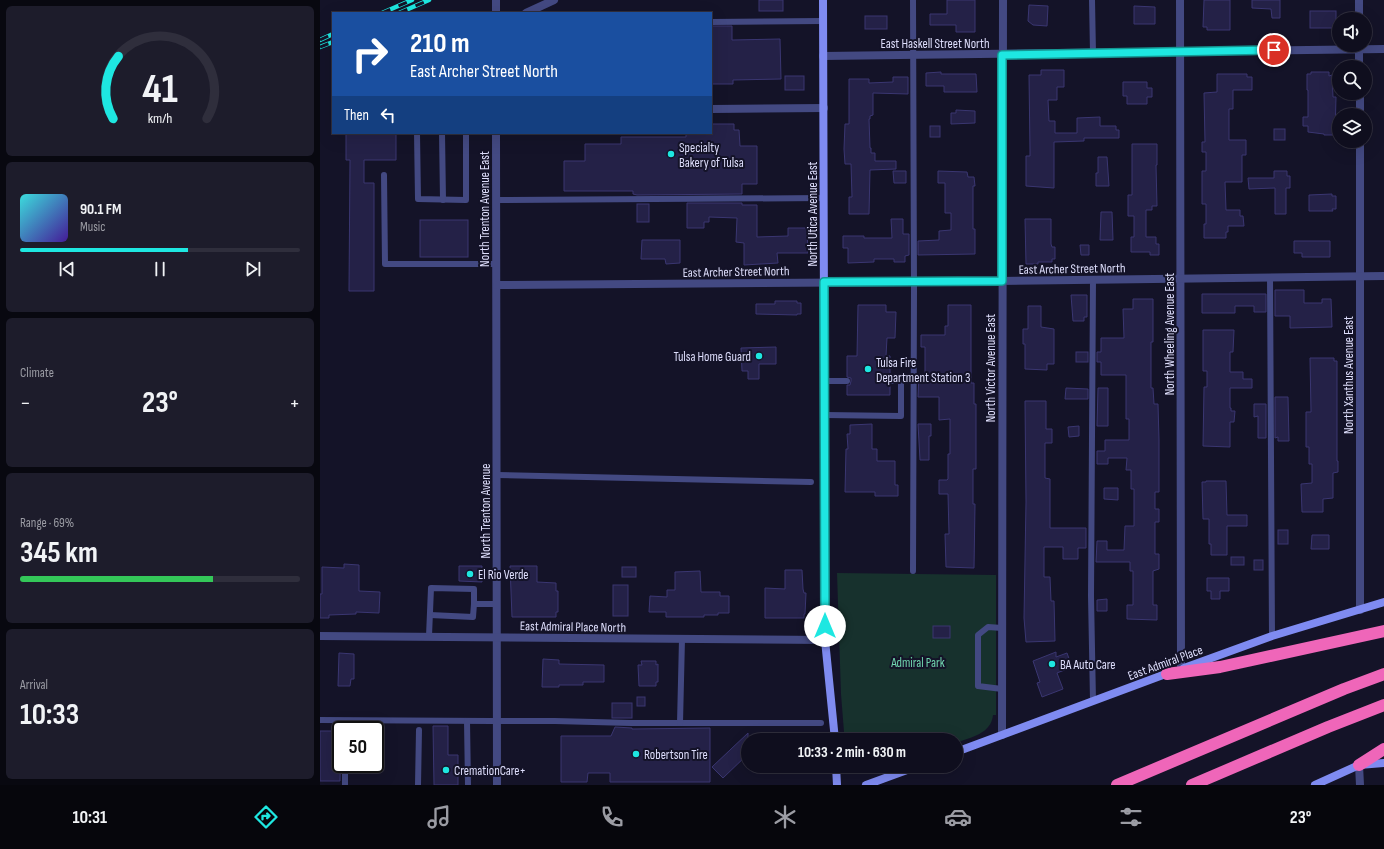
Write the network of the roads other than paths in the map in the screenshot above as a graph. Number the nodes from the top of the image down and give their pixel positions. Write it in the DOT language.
graph roads {
  1 [pos="496,0"];
  2 [pos="554,0"];
  3 [pos="823,0"];
  4 [pos="913,0"];
  5 [pos="1002,0"];
  6 [pos="1092,0"];
  7 [pos="1180,0"];
  8 [pos="1359,0"];
  9 [pos="496,12"];
  10 [pos="528,12"];
  11 [pos="1359,12"];
  12 [pos="822,21"];
  13 [pos="712,22"];
  14 [pos="1332,48"];
  15 [pos="1372,48"];
  16 [pos="1384,49"];
  17 [pos="1180,52"];
  18 [pos="1093,53"];
  19 [pos="913,55"];
  20 [pos="1002,55"];
  21 [pos="823,56"];
  22 [pos="824,108"];
  23 [pos="712,109"];
  24 [pos="417,134"];
  25 [pos="442,134"];
  26 [pos="466,134"];
  27 [pos="496,134"];
  28 [pos="1360,148"];
  29 [pos="384,175"];
  30 [pos="824,198"];
  31 [pos="443,200"];
  32 [pos="496,200"];
  33 [pos="496,264"];
  34 [pos="1360,276"];
  35 [pos="1384,276"];
  36 [pos="1270,277"];
  37 [pos="1181,278"];
  38 [pos="1093,279"];
  39 [pos="1002,281"];
  40 [pos="824,282"];
  41 [pos="914,282"];
  42 [pos="497,285"];
  43 [pos="825,381"];
  44 [pos="847,381"];
  45 [pos="890,381"];
  46 [pos="825,415"];
  47 [pos="497,475"];
  48 [pos="811,482"];
  49 [pos="913,570"];
  50 [pos="1384,602"];
  51 [pos="474,604"];
  52 [pos="497,604"];
  53 [pos="1360,610"];
  54 [pos="430,615"];
  55 [pos="1002,628"];
  56 [pos="1384,631"];
  57 [pos="320,636"];
  58 [pos="429,636"];
  59 [pos="1272,636"];
  60 [pos="497,637"];
  61 [pos="682,639"];
  62 [pos="825,640"];
  63 [pos="1181,669"];
  64 [pos="1166,674"];
  65 [pos="1384,674"];
  66 [pos="1002,689"];
  67 [pos="1093,702"];
  68 [pos="1384,705"];
  69 [pos="320,720"];
  70 [pos="467,721"];
  71 [pos="497,721"];
  72 [pos="680,723"];
  73 [pos="821,723"];
  74 [pos="419,730"];
  75 [pos="835,733"];
  76 [pos="1002,735"];
  77 [pos="963,749"];
  78 [pos="1384,749"];
  79 [pos="1384,763"];
  80 [pos="1359,765"];
  81 [pos="345,773"];
  82 [pos="836,773"];
  83 [pos="899,773"];
  84 [pos="345,785"];
  85 [pos="418,785"];
  86 [pos="468,785"];
  87 [pos="497,785"];
  88 [pos="837,785"];
  89 [pos="866,785"];
  90 [pos="1118,785"];
  91 [pos="1192,785"];
  92 [pos="1315,785"];
  93 [pos="1360,785"];
  1 -- 9 [label="street"];
  2 -- 10 [label="street"];
  3 -- 12 [label="main road, North Utica Avenue East"];
  4 -- 19 [label="lane"];
  5 -- 20 [label="street, North Victor Avenue East"];
  6 -- 18 [label="lane"];
  7 -- 17 [label="street, North Wheeling Avenue East"];
  8 -- 11 [label="street"];
  12 -- 13 [label="lane"];
  12 -- 21 [label="main road, North Utica Avenue East"];
  14 -- 17 [label="street, East Haskell Street North"];
  15 -- 16 [label="street, East Haskell Street North"];
  17 -- 18 [label="street, East Haskell Street North"];
  17 -- 37 [label="street, North Wheeling Avenue East"];
  18 -- 20 [label="street, East Haskell Street North"];
  19 -- 20 [label="street, East Haskell Street North"];
  19 -- 21 [label="street, East Haskell Street North"];
  19 -- 41 [label="lane"];
  20 -- 39 [label="street, North Victor Avenue East"];
  21 -- 22 [label="main road, North Utica Avenue East"];
  22 -- 23 [label="street"];
  22 -- 30 [label="main road, North Utica Avenue East"];
  24 -- 31 [label="lane"];
  25 -- 31 [label="lane"];
  26 -- 31 [label="lane"];
  27 -- 32 [label="street, North Trenton Avenue East"];
  28 -- 34 [label="street, North Xanthus Avenue East"];
  29 -- 33 [label="lane"];
  30 -- 32 [label="lane"];
  30 -- 40 [label="main road, North Utica Avenue East"];
  32 -- 33 [label="street, North Trenton Avenue East"];
  33 -- 42 [label="street, North Trenton Avenue East"];
  34 -- 35 [label="street, East Archer Street North"];
  34 -- 36 [label="street, East Archer Street North"];
  34 -- 53 [label="street, North Xanthus Avenue East"];
  36 -- 37 [label="street, East Archer Street North"];
  36 -- 59 [label="lane"];
  37 -- 38 [label="street, East Archer Street North"];
  37 -- 63 [label="street, North Wheeling Avenue East"];
  38 -- 39 [label="street, East Archer Street North"];
  38 -- 67 [label="lane"];
  39 -- 41 [label="street, East Archer Street North"];
  39 -- 55 [label="street, North Victor Avenue East"];
  40 -- 41 [label="street, East Archer Street North"];
  40 -- 42 [label="street, East Archer Street North"];
  40 -- 43 [label="main road, North Utica Avenue East"];
  41 -- 49 [label="lane"];
  42 -- 47 [label="street, North Trenton Avenue"];
  43 -- 44 [label="lane"];
  43 -- 46 [label="main road, North Utica Avenue East"];
  45 -- 46 [label="lane"];
  46 -- 62 [label="main road, North Utica Avenue East"];
  47 -- 48 [label="lane"];
  47 -- 52 [label="street, North Trenton Avenue"];
  50 -- 53 [label="main road, East Admiral Place"];
  51 -- 52 [label="lane"];
  51 -- 54 [label="lane"];
  51 -- 54 [label="lane"];
  52 -- 60 [label="street, North Trenton Avenue"];
  53 -- 59 [label="main road, East Admiral Place"];
  54 -- 58 [label="lane"];
  55 -- 66 [label="street, North Victor Avenue East"];
  55 -- 66 [label="lane"];
  56 -- 64 [label="highway"];
  57 -- 58 [label="street, East Admiral Place North"];
  58 -- 60 [label="street, East Admiral Place North"];
  59 -- 63 [label="main road, East Admiral Place"];
  60 -- 61 [label="street, East Admiral Place North"];
  60 -- 71 [label="street, North Trenton Avenue"];
  61 -- 62 [label="street, East Admiral Place North"];
  61 -- 72 [label="lane"];
  62 -- 75 [label="main road, North Utica Avenue East"];
  63 -- 64 [label="main road, East Admiral Place"];
  64 -- 67 [label="main road, East Admiral Place"];
  65 -- 90 [label="highway"];
  66 -- 76 [label="street, North Victor Avenue East"];
  67 -- 76 [label="main road, East Admiral Place"];
  68 -- 91 [label="highway"];
  69 -- 70 [label="lane"];
  70 -- 71 [label="lane"];
  70 -- 86 [label="lane"];
  71 -- 72 [label="lane"];
  71 -- 87 [label="street, North Trenton Avenue"];
  72 -- 73 [label="lane"];
  74 -- 85 [label="lane"];
  76 -- 77 [label="main road, East Admiral Place"];
  78 -- 80 [label="highway"];
  79 -- 80 [label="main road"];
  80 -- 92 [label="main road"];
  80 -- 93 [label="street"];
  81 -- 84 [label="lane"];
  82 -- 88 [label="main road"];
  83 -- 89 [label="main road"];
}
